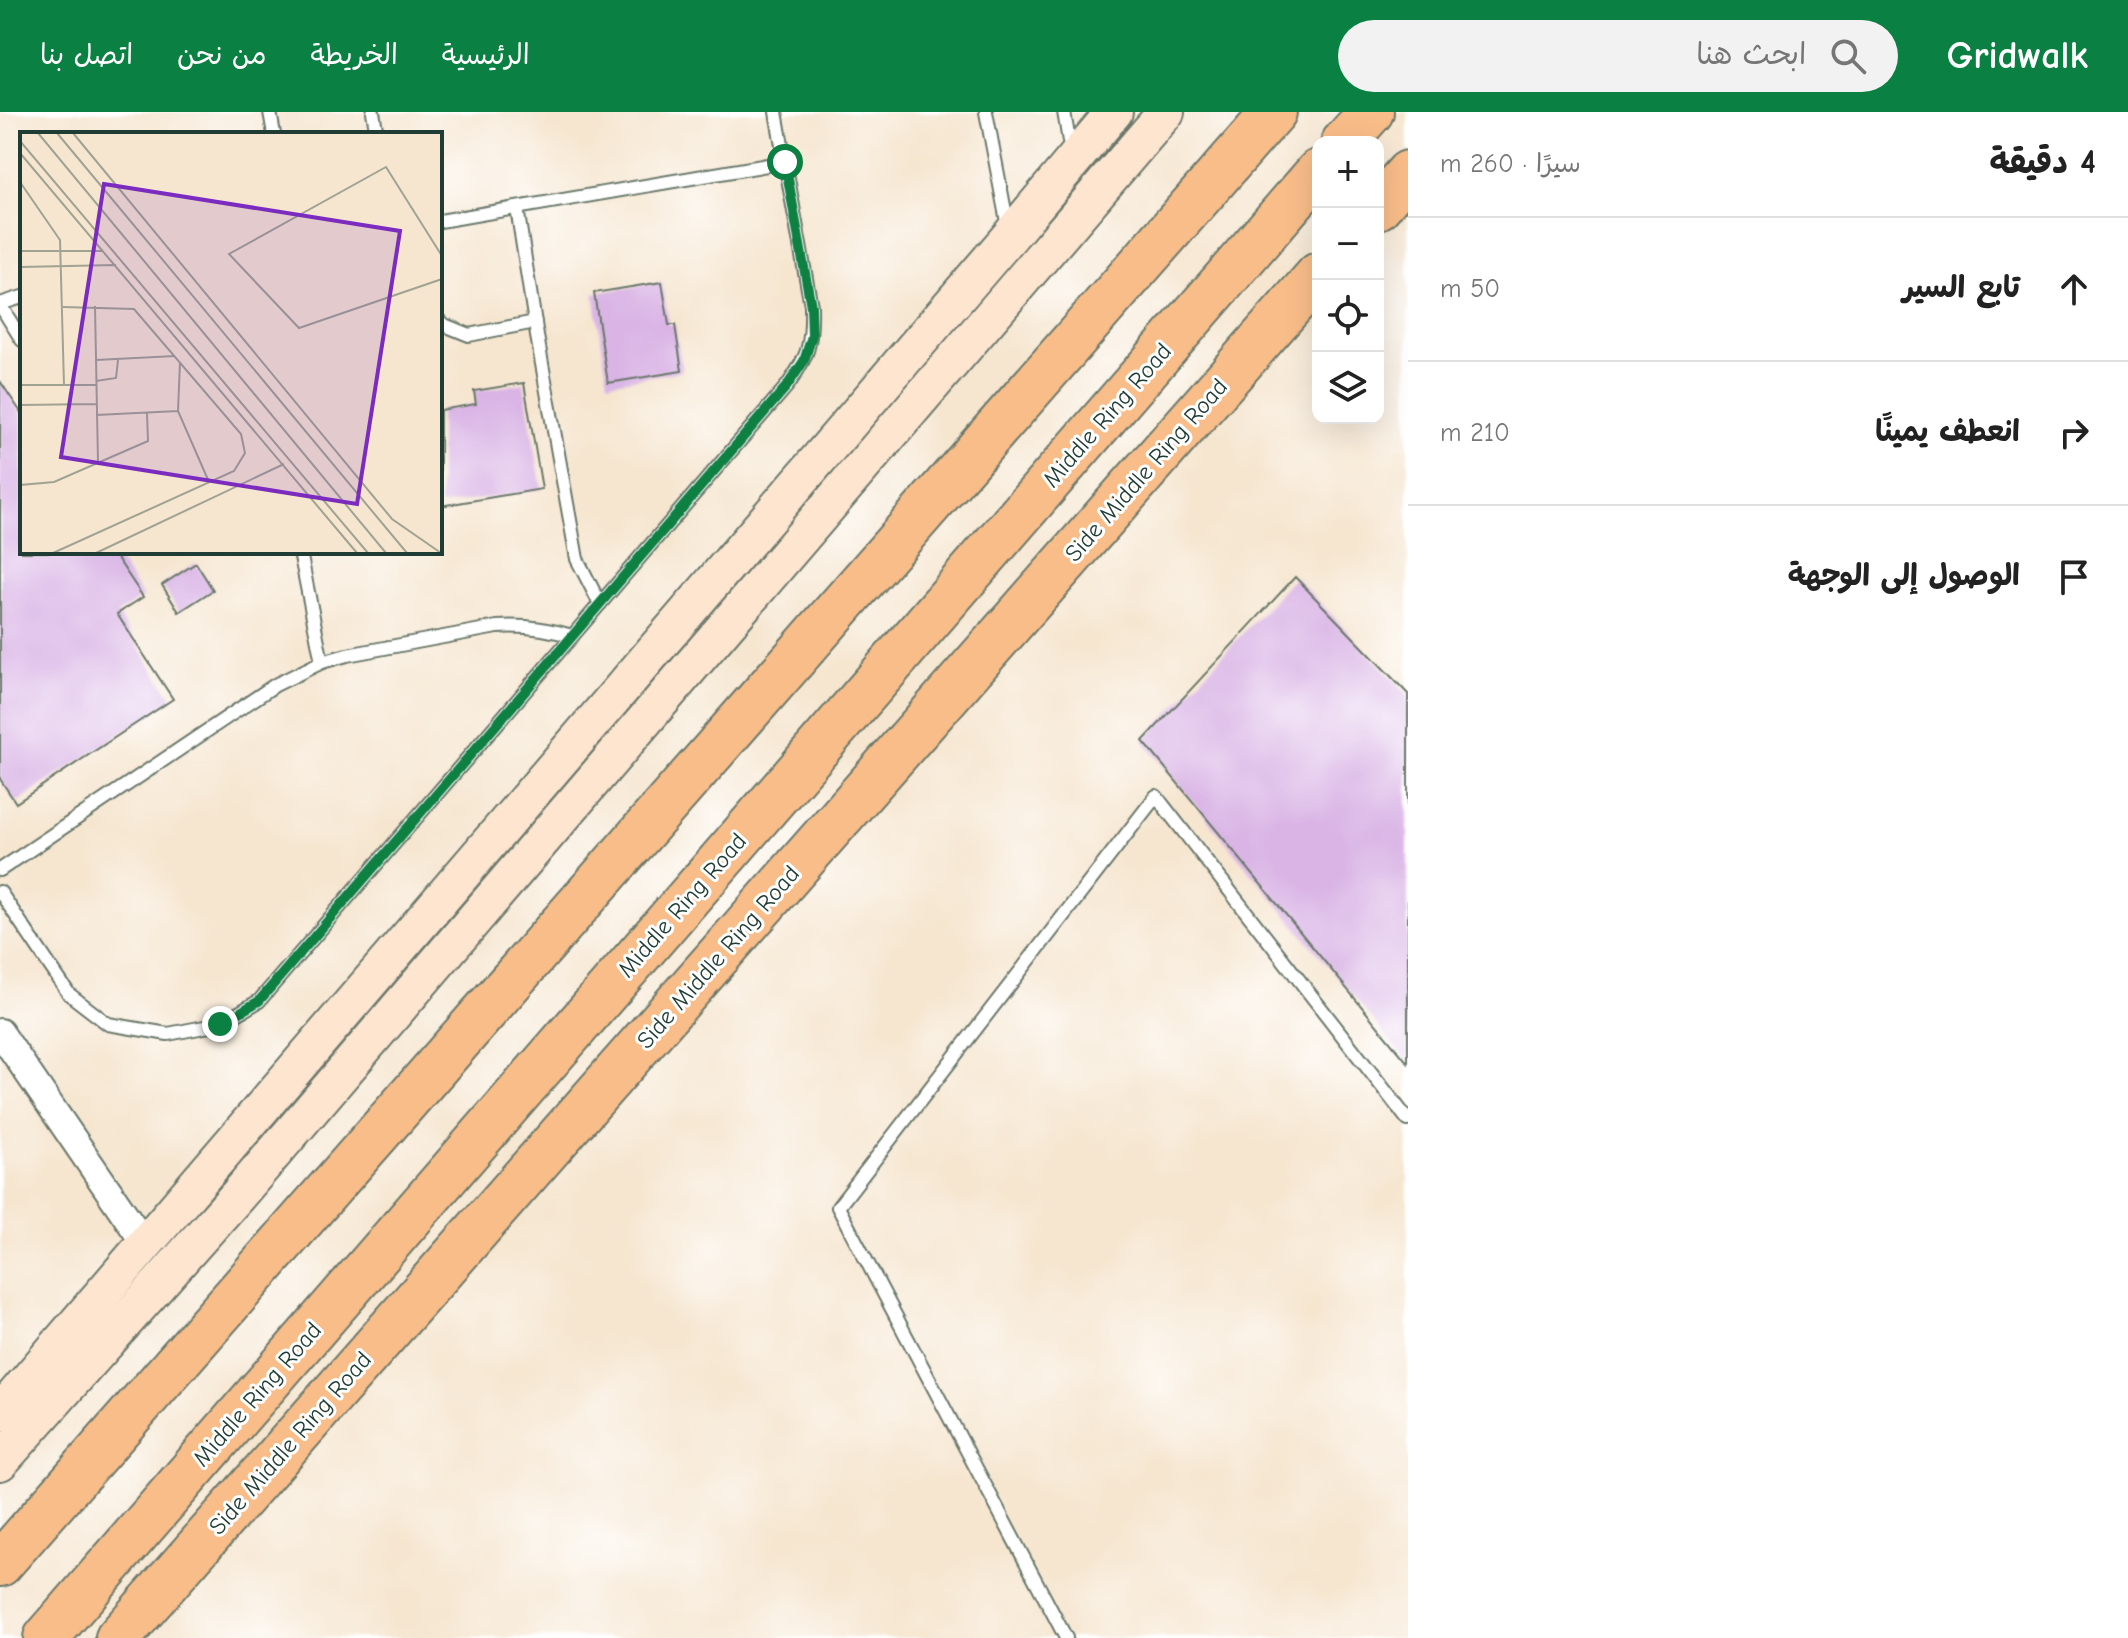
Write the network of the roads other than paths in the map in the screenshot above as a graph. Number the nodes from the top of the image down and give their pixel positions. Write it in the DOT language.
graph roads {
  1 [pos="270,112"];
  2 [pos="373,112"];
  3 [pos="776,112"];
  4 [pos="986,112"];
  5 [pos="1064,112"];
  6 [pos="1114,112"];
  7 [pos="1166,112"];
  8 [pos="1274,112"];
  9 [pos="1371,112"];
  10 [pos="274,132"];
  11 [pos="377,132"];
  12 [pos="1349,136"];
  13 [pos="1072,161"];
  14 [pos="785,162"];
  15 [pos="1408,173"];
  16 [pos="1312,179"];
  17 [pos="1384,200"];
  18 [pos="517,208"];
  19 [pos="442,221"];
  20 [pos="1010,236"];
  21 [pos="1314,280"];
  22 [pos="20,298"];
  23 [pos="0,304"];
  24 [pos="535,322"];
  25 [pos="442,324"];
  26 [pos="20,337"];
  27 [pos="300,554"];
  28 [pos="600,604"];
  29 [pos="572,636"];
  30 [pos="322,662"];
  31 [pos="0,870"];
  32 [pos="0,892"];
  33 [pos="0,1032"];
  34 [pos="1408,1120"];
  35 [pos="145,1244"];
  36 [pos="0,1413"];
  37 [pos="0,1462"];
  38 [pos="0,1564"];
  39 [pos="46,1638"];
  40 [pos="118,1638"];
  41 [pos="1066,1638"];
  1 -- 10 [label="lane"];
  2 -- 11 [label="lane"];
  3 -- 14 [label="lane"];
  4 -- 20 [label="lane"];
  5 -- 13 [label="lane"];
  6 -- 13 [label="main road"];
  7 -- 37 [label="main road"];
  8 -- 38 [label="highway"];
  9 -- 12 [label="highway"];
  13 -- 20 [label="main road"];
  14 -- 18 [label="lane"];
  14 -- 28 [label="lane"];
  15 -- 17 [label="highway"];
  16 -- 39 [label="highway, Middle Ring Road"];
  18 -- 19 [label="lane"];
  18 -- 24 [label="lane"];
  20 -- 35 [label="main road"];
  21 -- 40 [label="highway, Side Middle Ring Road"];
  22 -- 23 [label="lane"];
  23 -- 26 [label="lane"];
  24 -- 25 [label="lane"];
  24 -- 28 [label="lane"];
  27 -- 30 [label="lane"];
  28 -- 29 [label="lane"];
  29 -- 30 [label="lane"];
  29 -- 32 [label="lane"];
  30 -- 31 [label="lane"];
  33 -- 35 [label="street"];
  34 -- 41 [label="lane"];
  35 -- 36 [label="main road"];
}
